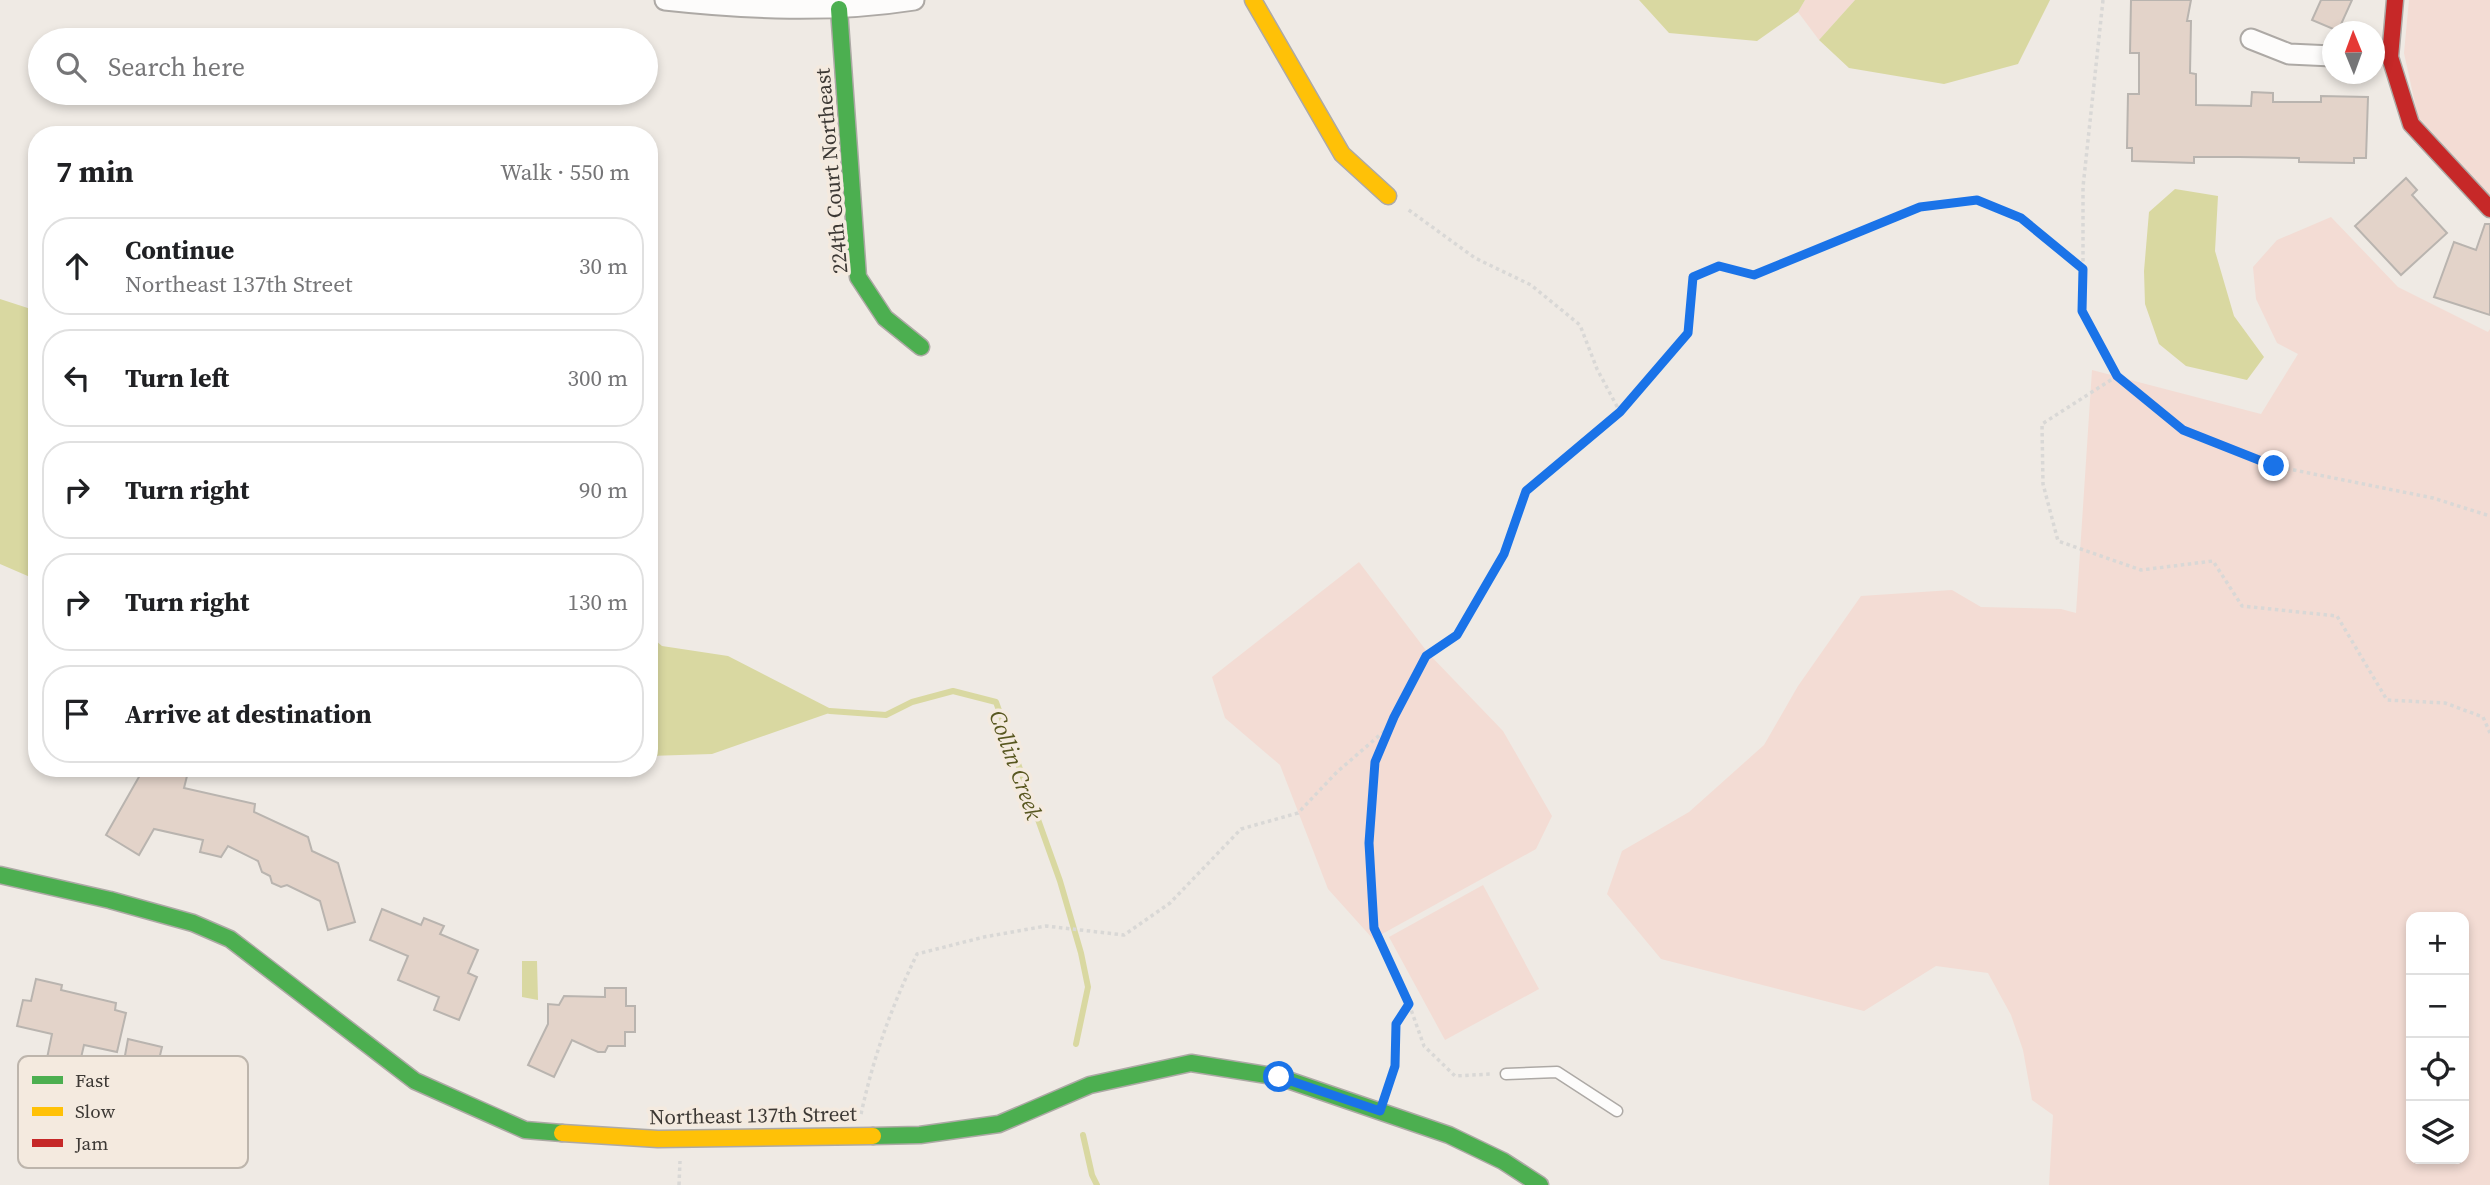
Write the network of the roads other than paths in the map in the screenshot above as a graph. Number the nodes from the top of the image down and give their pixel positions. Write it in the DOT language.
graph roads {
  1 [pos="665,0"];
  2 [pos="914,0"];
  3 [pos="1252,0"];
  4 [pos="2395,0"];
  5 [pos="839,9"];
  6 [pos="2251,39"];
  7 [pos="2385,44"];
  8 [pos="2322,56"];
  9 [pos="2385,64"];
  10 [pos="1388,196"];
  11 [pos="2490,209"];
  12 [pos="921,347"];
  13 [pos="0,875"];
  14 [pos="1506,1074"];
  15 [pos="1617,1111"];
  16 [pos="1540,1185"];
  1 -- 5 [label="street"];
  2 -- 5 [label="street"];
  3 -- 10 [label="street"];
  4 -- 7 [label="street"];
  5 -- 12 [label="street, 224th Court Northeast"];
  6 -- 8 [label="street"];
  9 -- 11 [label="street"];
  13 -- 16 [label="street, Northeast 137th Street"];
  14 -- 15 [label="lane"];
}
